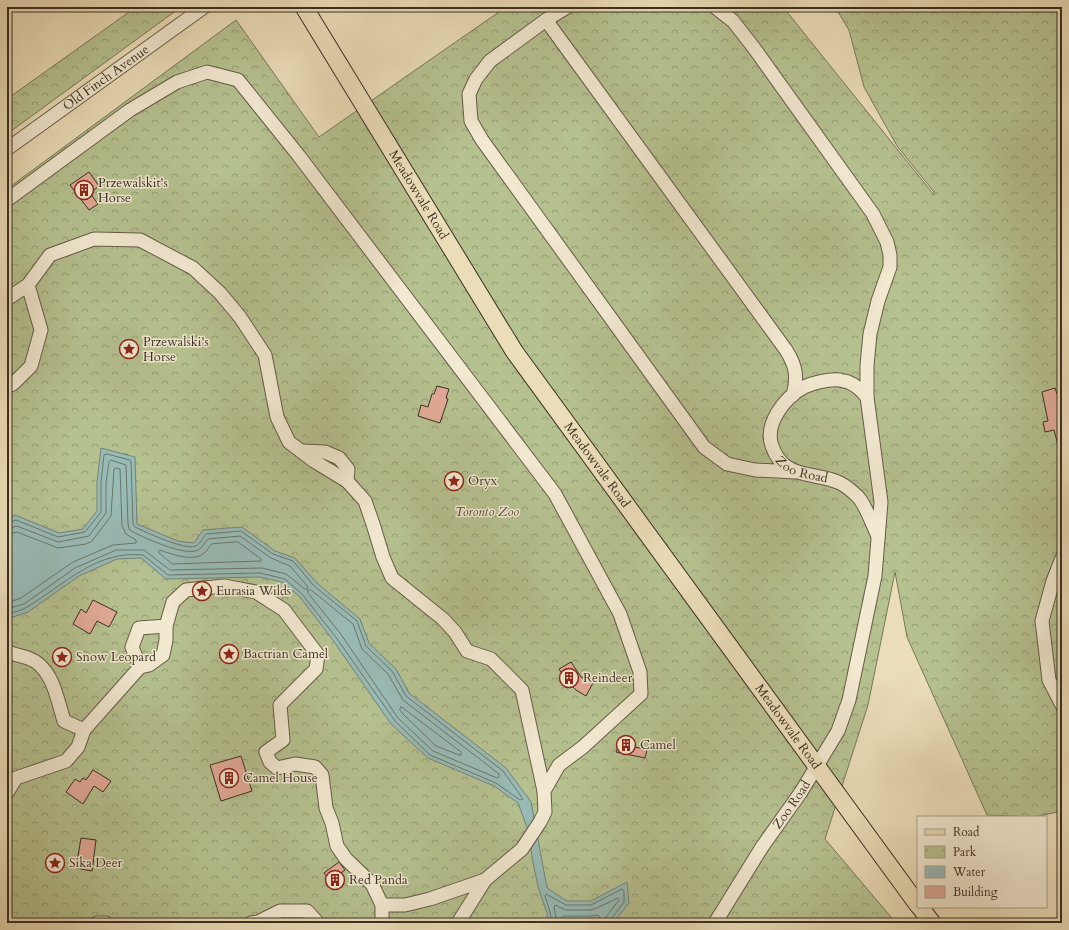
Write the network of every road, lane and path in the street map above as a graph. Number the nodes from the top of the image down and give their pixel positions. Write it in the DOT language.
graph roads {
  1 [pos="204,7"];
  2 [pos="304,7"];
  3 [pos="567,7"];
  4 [pos="715,7"];
  5 [pos="546,20"];
  6 [pos="7,149"];
  7 [pos="7,200"];
  8 [pos="28,285"];
  9 [pos="7,300"];
  10 [pos="7,387"];
  11 [pos="793,395"];
  12 [pos="867,397"];
  13 [pos="795,472"];
  14 [pos="878,538"];
  15 [pos="1062,558"];
  16 [pos="166,626"];
  17 [pos="7,652"];
  18 [pos="140,667"];
  19 [pos="1062,705"];
  20 [pos="84,730"];
  21 [pos="816,767"];
  22 [pos="12,778"];
  23 [pos="544,791"];
  24 [pos="7,792"];
  25 [pos="485,880"];
  26 [pos="917,903"];
  27 [pos="382,906"];
  28 [pos="921,908"];
  29 [pos="463,921"];
  30 [pos="97,923"];
  31 [pos="106,923"];
  32 [pos="251,923"];
  33 [pos="318,923"];
  34 [pos="382,923"];
  35 [pos="715,923"];
  36 [pos="932,923"];
  1 -- 6 [label="street, Old Finch Avenue"];
  2 -- 21 [label="main road, Meadowvale Road"];
  3 -- 5 [label="street"];
  4 -- 12 [label="street"];
  5 -- 11 [label="street"];
  5 -- 13 [label="street"];
  7 -- 23 [label="street"];
  8 -- 9 [label="street"];
  8 -- 10 [label="street"];
  8 -- 23 [label="street"];
  11 -- 12 [label="street, Zoo Road"];
  11 -- 13 [label="street, Zoo Road"];
  12 -- 14 [label="street, Zoo Road"];
  13 -- 14 [label="street, Zoo Road"];
  14 -- 21 [label="street, Zoo Road"];
  15 -- 19 [label="street"];
  16 -- 18 [label="street"];
  16 -- 18 [label="street"];
  16 -- 27 [label="street"];
  17 -- 20 [label="street"];
  18 -- 20 [label="street"];
  20 -- 22 [label="street"];
  21 -- 26 [label="main road, Meadowvale Road"];
  21 -- 35 [label="street, Zoo Road"];
  22 -- 24 [label="street"];
  23 -- 25 [label="street"];
  25 -- 27 [label="street"];
  25 -- 29 [label="street"];
  27 -- 34 [label="street"];
  28 -- 36 [label="main road, Meadowvale Road"];
  30 -- 31 [label="street"];
  32 -- 33 [label="street"];
}
